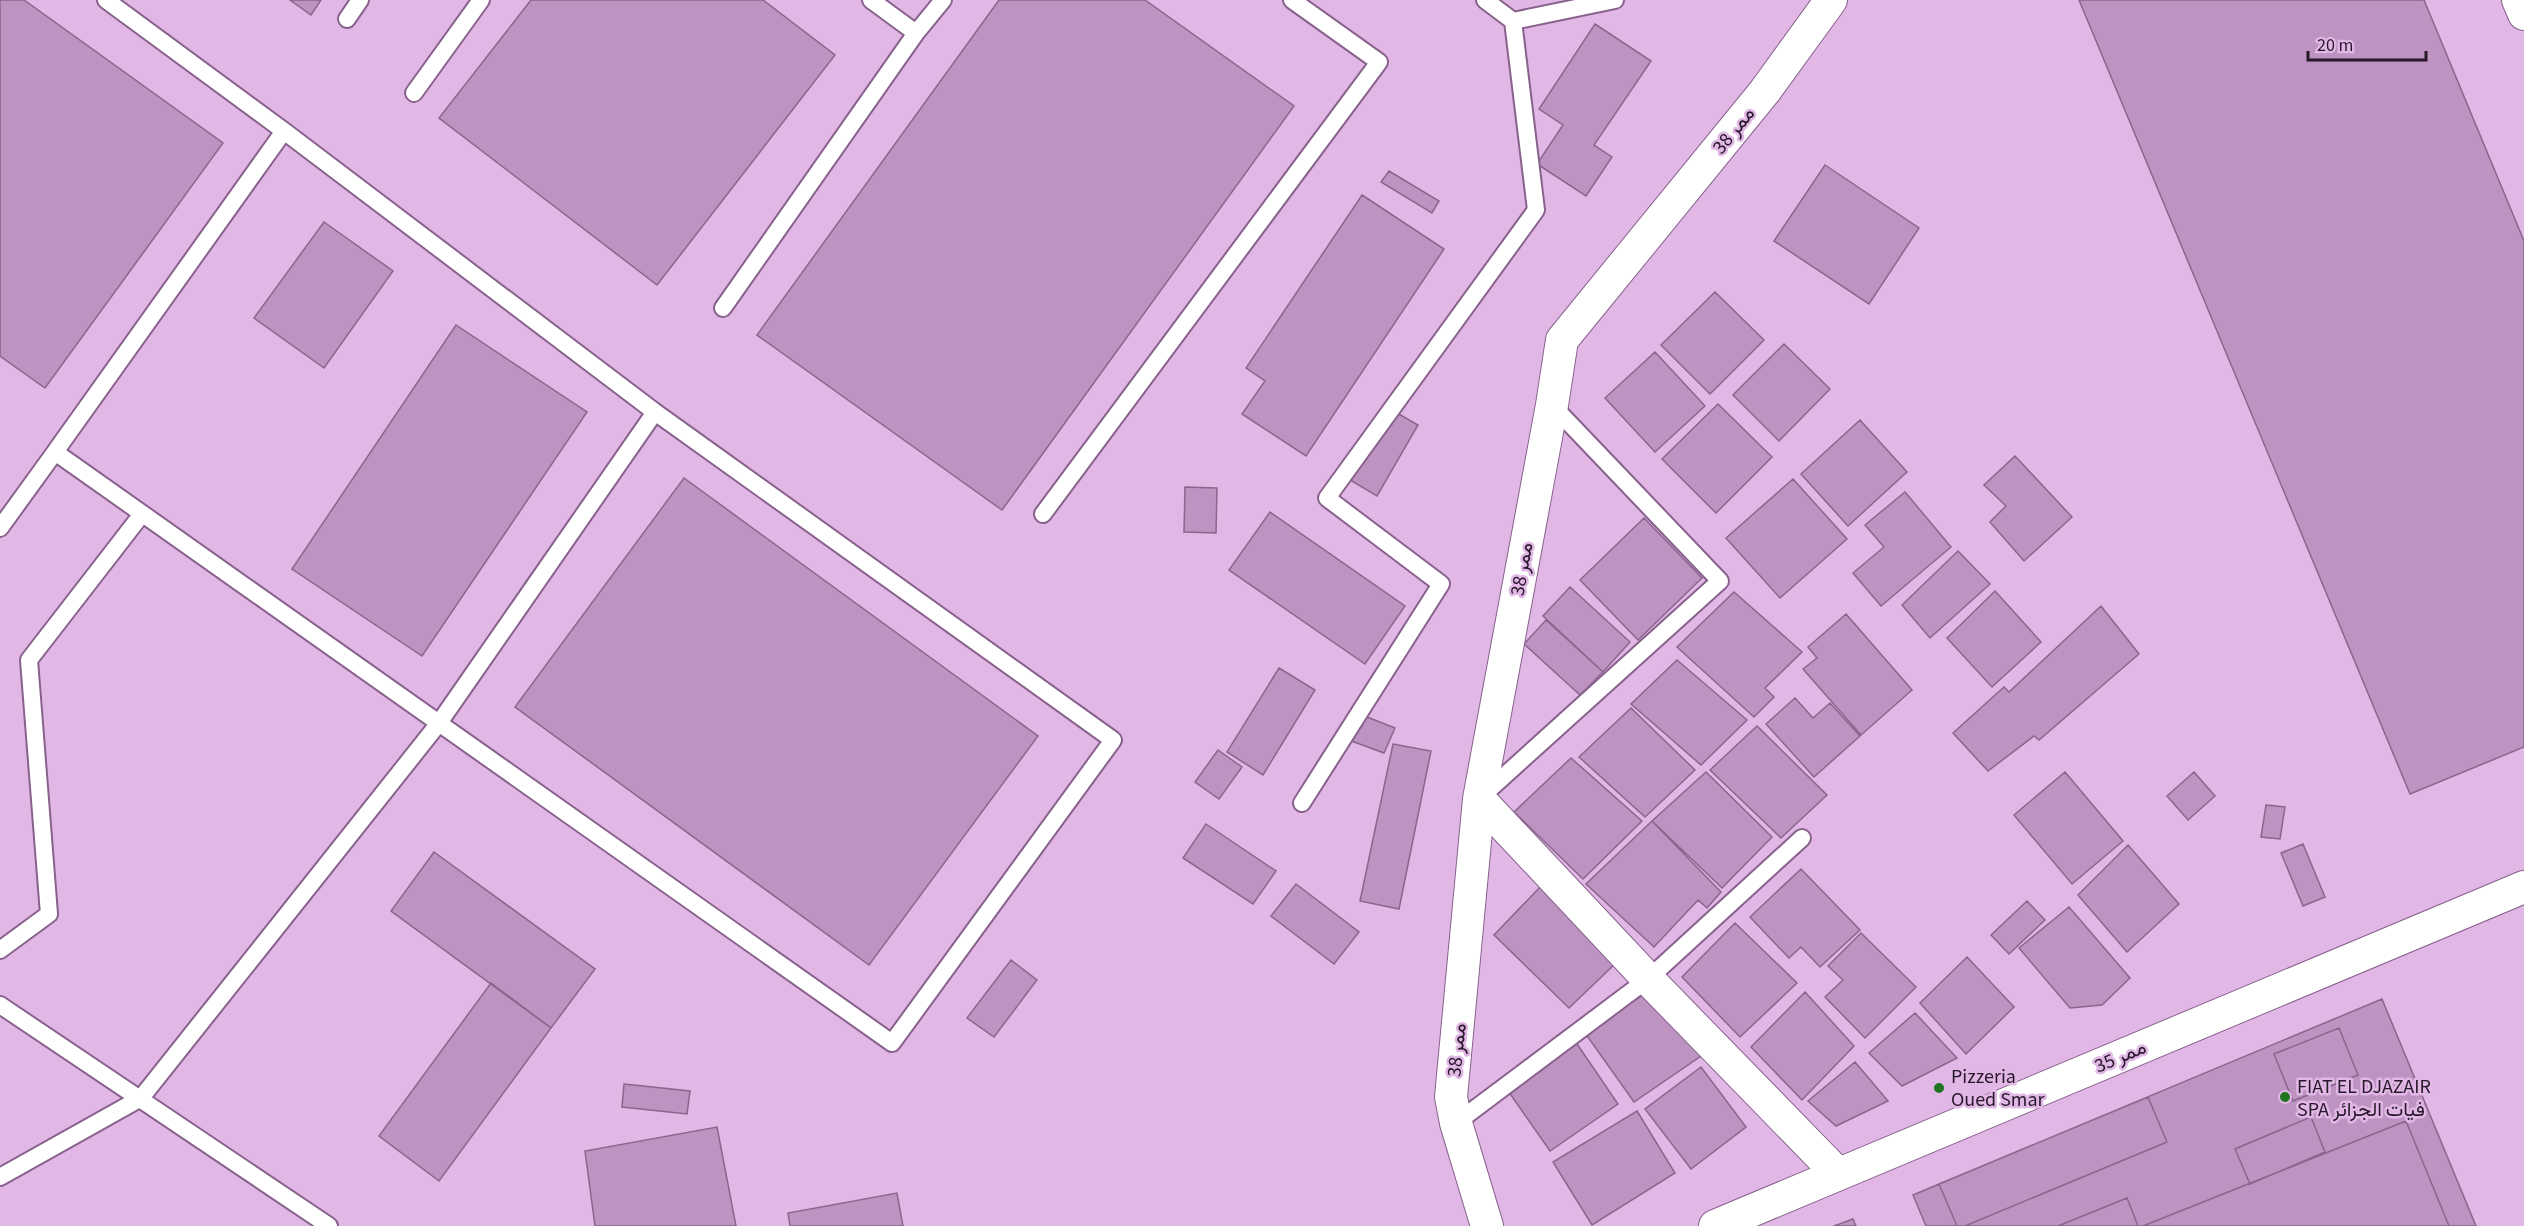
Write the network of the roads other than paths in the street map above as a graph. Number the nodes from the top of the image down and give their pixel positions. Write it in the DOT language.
graph roads {
  1 [pos="106,0"];
  2 [pos="360,0"];
  3 [pos="481,0"];
  4 [pos="871,0"];
  5 [pos="943,0"];
  6 [pos="1292,0"];
  7 [pos="1485,0"];
  8 [pos="1615,0"];
  9 [pos="1831,0"];
  10 [pos="2518,0"];
  11 [pos="1547,7"];
  12 [pos="2524,14"];
  13 [pos="347,19"];
  14 [pos="1513,21"];
  15 [pos="916,33"];
  16 [pos="414,93"];
  17 [pos="284,131"];
  18 [pos="723,308"];
  19 [pos="1552,405"];
  20 [pos="655,412"];
  21 [pos="55,452"];
  22 [pos="142,514"];
  23 [pos="1043,514"];
  24 [pos="0,528"];
  25 [pos="439,723"];
  26 [pos="1479,799"];
  27 [pos="1302,803"];
  28 [pos="1802,838"];
  29 [pos="2524,887"];
  30 [pos="0,950"];
  31 [pos="1648,979"];
  32 [pos="0,1005"];
  33 [pos="141,1098"];
  34 [pos="1456,1123"];
  35 [pos="1839,1174"];
  36 [pos="0,1177"];
  37 [pos="329,1226"];
  38 [pos="1486,1226"];
  39 [pos="1715,1226"];
  1 -- 17 [label="lane"];
  2 -- 13 [label="lane"];
  3 -- 16 [label="lane"];
  4 -- 15 [label="lane"];
  5 -- 15 [label="lane"];
  6 -- 23 [label="lane"];
  7 -- 14 [label="lane"];
  8 -- 11 [label="lane"];
  9 -- 19 [label="street, ممر 38"];
  10 -- 12 [label="street"];
  11 -- 14 [label="lane"];
  14 -- 27 [label="lane"];
  15 -- 18 [label="lane"];
  17 -- 20 [label="lane"];
  17 -- 21 [label="lane"];
  19 -- 26 [label="street, ممر 38"];
  19 -- 26 [label="lane"];
  20 -- 25 [label="lane"];
  20 -- 25 [label="lane"];
  21 -- 22 [label="lane"];
  21 -- 24 [label="lane"];
  22 -- 25 [label="lane"];
  22 -- 30 [label="lane"];
  25 -- 33 [label="lane"];
  26 -- 31 [label="street"];
  26 -- 34 [label="street, ممر 38"];
  28 -- 31 [label="lane"];
  29 -- 35 [label="street, ممر 35"];
  31 -- 34 [label="lane"];
  31 -- 35 [label="street"];
  32 -- 33 [label="lane"];
  33 -- 36 [label="lane"];
  33 -- 37 [label="lane"];
  34 -- 38 [label="street, ممر 38"];
  35 -- 39 [label="street, ممر 35"];
}
